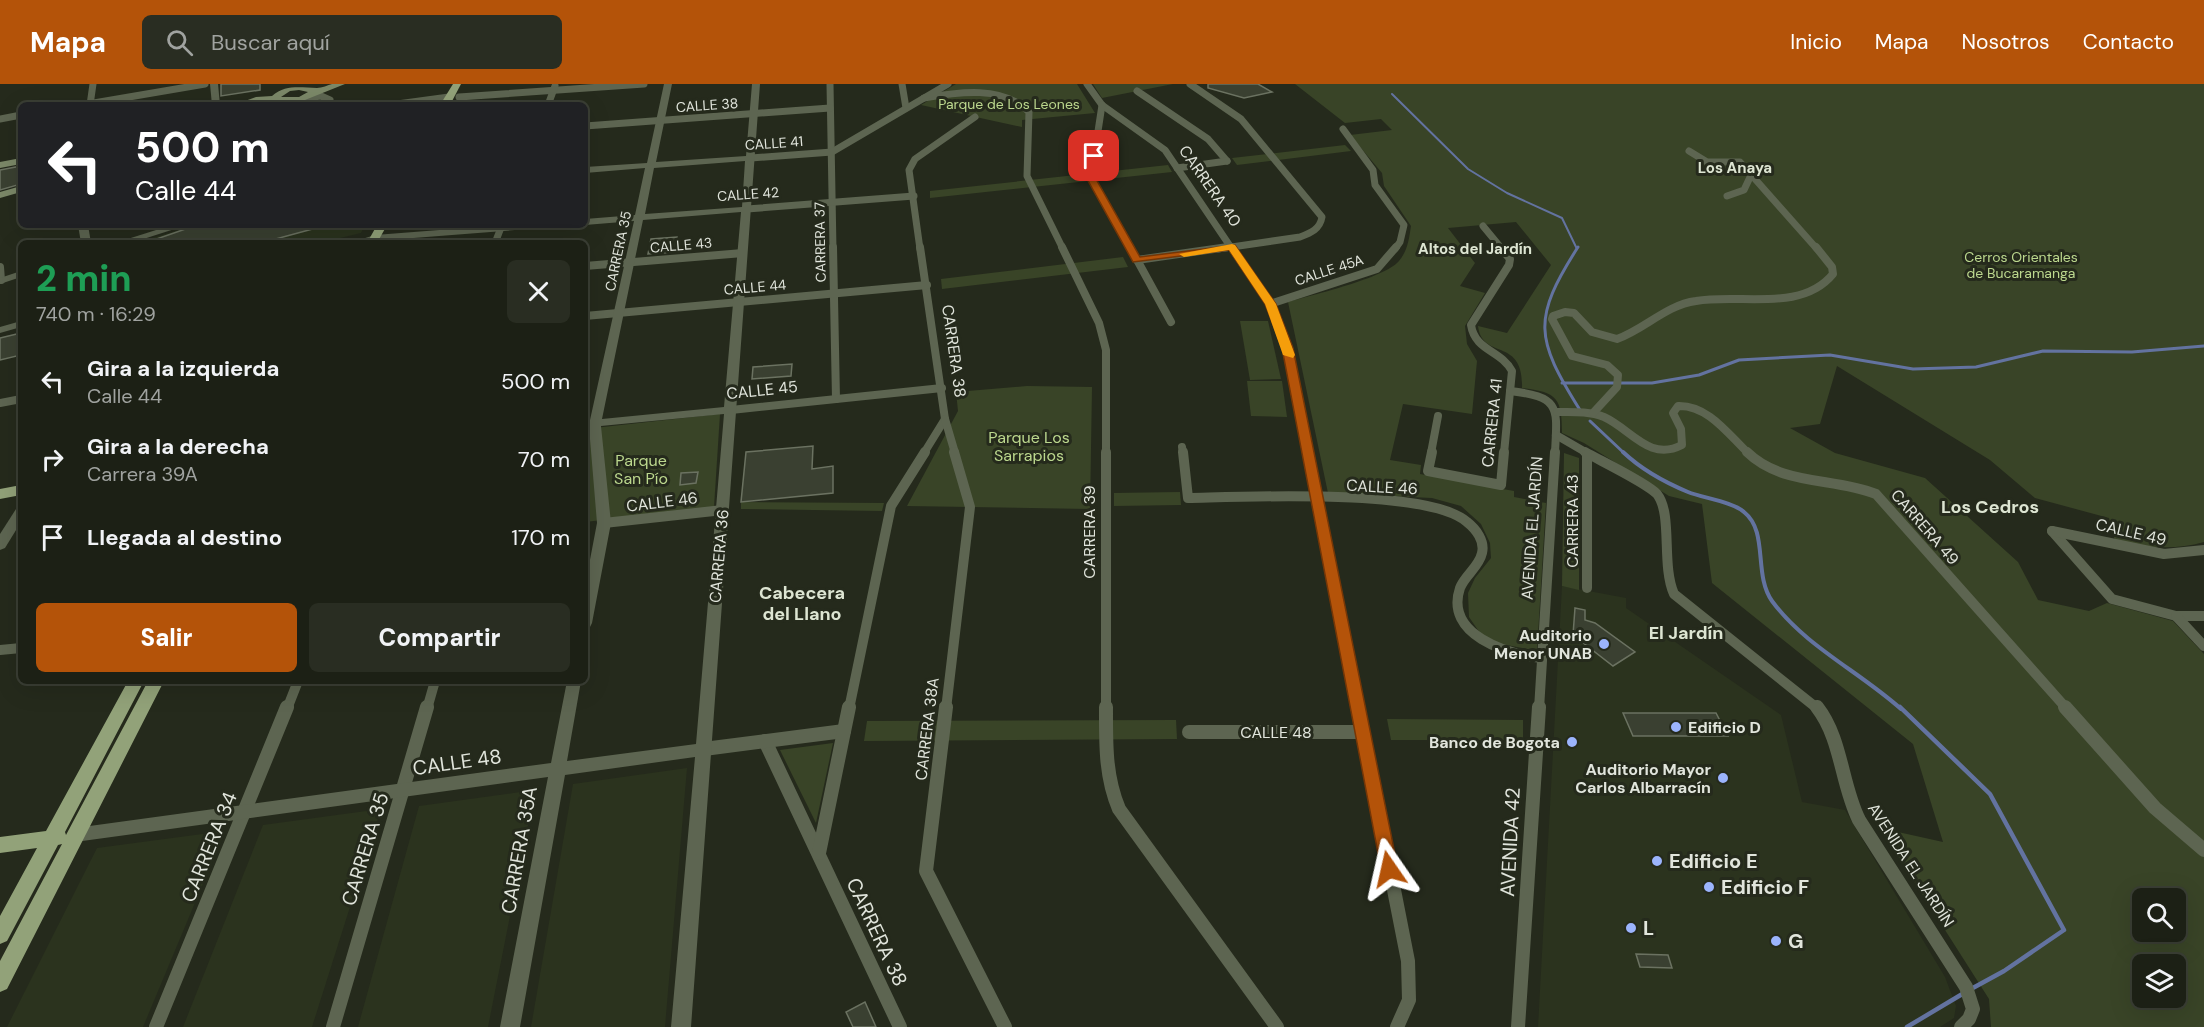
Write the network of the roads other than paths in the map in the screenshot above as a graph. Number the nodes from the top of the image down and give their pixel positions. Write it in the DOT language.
graph roads {
  1 [pos="93,84"];
  2 [pos="205,84"];
  3 [pos="214,84"];
  4 [pos="341,84"];
  5 [pos="457,84"];
  6 [pos="466,84"];
  7 [pos="644,84"];
  8 [pos="668,84"];
  9 [pos="756,84"];
  10 [pos="830,84"];
  11 [pos="902,84"];
  12 [pos="948,84"];
  13 [pos="1087,84"];
  14 [pos="1190,84"];
  15 [pos="554,87"];
  16 [pos="293,88"];
  17 [pos="1137,91"];
  18 [pos="309,94"];
  19 [pos="924,98"];
  20 [pos="273,101"];
  21 [pos="452,101"];
  22 [pos="90,102"];
  23 [pos="102,102"];
  24 [pos="216,102"];
  25 [pos="237,102"];
  26 [pos="295,102"];
  27 [pos="328,102"];
  28 [pos="436,102"];
  29 [pos="549,102"];
  30 [pos="1102,105"];
  31 [pos="830,108"];
  32 [pos="906,108"];
  33 [pos="754,114"];
  34 [pos="18,116"];
  35 [pos="975,117"];
  36 [pos="0,119"];
  37 [pos="661,120"];
  38 [pos="588,126"];
  39 [pos="1342,129"];
  40 [pos="1689,151"];
  41 [pos="831,152"];
  42 [pos="750,158"];
  43 [pos="18,160"];
  44 [pos="0,163"];
  45 [pos="652,165"];
  46 [pos="1177,168"];
  47 [pos="588,171"];
  48 [pos="1751,175"];
  49 [pos="18,190"];
  50 [pos="0,195"];
  51 [pos="18,196"];
  52 [pos="914,196"];
  53 [pos="1727,196"];
  54 [pos="0,200"];
  55 [pos="833,202"];
  56 [pos="747,209"];
  57 [pos="641,217"];
  58 [pos="588,222"];
  59 [pos="1483,226"];
  60 [pos="170,228"];
  61 [pos="389,228"];
  62 [pos="492,228"];
  63 [pos="130,240"];
  64 [pos="379,240"];
  65 [pos="1232,247"];
  66 [pos="743,253"];
  67 [pos="1137,260"];
  68 [pos="631,263"];
  69 [pos="0,267"];
  70 [pos="588,267"];
  71 [pos="18,275"];
  72 [pos="1,281"];
  73 [pos="927,285"];
  74 [pos="834,294"];
  75 [pos="740,302"];
  76 [pos="1270,304"];
  77 [pos="620,312"];
  78 [pos="588,316"];
  79 [pos="1171,322"];
  80 [pos="18,325"];
  81 [pos="0,330"];
  82 [pos="942,388"];
  83 [pos="1510,391"];
  84 [pos="836,399"];
  85 [pos="18,400"];
  86 [pos="0,404"];
  87 [pos="731,410"];
  88 [pos="1557,412"];
  89 [pos="1593,414"];
  90 [pos="1437,416"];
  91 [pos="945,419"];
  92 [pos="590,424"];
  93 [pos="1556,435"];
  94 [pos="1182,447"];
  95 [pos="1587,454"];
  96 [pos="18,491"];
  97 [pos="0,494"];
  98 [pos="1318,498"];
  99 [pos="723,510"];
  100 [pos="18,517"];
  101 [pos="604,523"];
  102 [pos="0,545"];
  103 [pos="2204,550"];
  104 [pos="1587,588"];
  105 [pos="588,607"];
  106 [pos="2176,616"];
  107 [pos="2204,616"];
  108 [pos="2204,645"];
  109 [pos="18,648"];
  110 [pos="0,650"];
  111 [pos="1541,658"];
  112 [pos="134,684"];
  113 [pos="154,684"];
  114 [pos="297,684"];
  115 [pos="434,684"];
  116 [pos="573,684"];
  117 [pos="844,731"];
  118 [pos="1189,732"];
  119 [pos="1362,732"];
  120 [pos="765,741"];
  121 [pos="704,749"];
  122 [pos="557,769"];
  123 [pos="403,790"];
  124 [pos="244,812"];
  125 [pos="75,835"];
  126 [pos="51,838"];
  127 [pos="0,845"];
  128 [pos="2204,850"];
  129 [pos="819,853"];
  130 [pos="0,935"];
  131 [pos="0,981"];
  132 [pos="156,1027"];
  133 [pos="333,1027"];
  134 [pos="510,1027"];
  135 [pos="681,1027"];
  136 [pos="900,1027"];
  137 [pos="1005,1027"];
  138 [pos="1277,1027"];
  139 [pos="1397,1027"];
  140 [pos="1518,1027"];
  141 [pos="1961,1027"];
  1 -- 22 [label="street"];
  2 -- 23 [label="street"];
  3 -- 24 [label="street"];
  4 -- 18 [label="main road"];
  5 -- 21 [label="main road"];
  6 -- 21 [label="main road"];
  7 -- 15 [label="street"];
  8 -- 37 [label="street, CARRERA 35"];
  9 -- 33 [label="street, CARRERA 36"];
  10 -- 31 [label="street, CARRERA 37"];
  11 -- 32 [label="street"];
  12 -- 19 [label="street, CALLE 41"];
  13 -- 30 [label="street, CARRERA 40"];
  14 -- 65 [label="street"];
  15 -- 21 [label="street"];
  15 -- 29 [label="street"];
  16 -- 18 [label="main road"];
  16 -- 20 [label="main road"];
  16 -- 25 [label="main road"];
  17 -- 46 [label="street"];
  18 -- 20 [label="main road"];
  18 -- 26 [label="main road"];
  18 -- 27 [label="street"];
  19 -- 32 [label="street, CALLE 41"];
  19 -- 138 [label="street, CARRERA 39"];
  21 -- 28 [label="street"];
  30 -- 46 [label="street, CARRERA 40"];
  30 -- 67 [label="street"];
  31 -- 33 [label="street, CALLE 38"];
  31 -- 41 [label="street, CARRERA 37"];
  32 -- 41 [label="street, CALLE 41"];
  33 -- 37 [label="street, CALLE 38"];
  33 -- 42 [label="street, CARRERA 36"];
  34 -- 36 [label="street"];
  35 -- 52 [label="street, CARRERA 38"];
  37 -- 38 [label="street, CALLE 38"];
  37 -- 45 [label="street, CARRERA 35"];
  39 -- 76 [label="street, CALLE 45A"];
  40 -- 48 [label="street"];
  41 -- 42 [label="street, CALLE 41"];
  41 -- 55 [label="street, CARRERA 37"];
  42 -- 45 [label="street, CALLE 41"];
  42 -- 56 [label="street, CARRERA 36"];
  43 -- 44 [label="main road"];
  45 -- 47 [label="street, CALLE 41"];
  45 -- 57 [label="street, CARRERA 35"];
  46 -- 65 [label="street, CARRERA 40"];
  48 -- 53 [label="street"];
  48 -- 89 [label="street"];
  49 -- 50 [label="main road"];
  51 -- 54 [label="main road"];
  52 -- 55 [label="street, CALLE 42"];
  52 -- 73 [label="street, CARRERA 38"];
  55 -- 56 [label="street, CALLE 42"];
  55 -- 74 [label="street, CARRERA 37"];
  56 -- 57 [label="street, CALLE 42"];
  56 -- 66 [label="street, CARRERA 36"];
  57 -- 58 [label="street, CALLE 42"];
  57 -- 68 [label="street, CARRERA 35"];
  59 -- 83 [label="street, CARRERA 41"];
  60 -- 63 [label="street"];
  61 -- 64 [label="main road"];
  62 -- 64 [label="street"];
  65 -- 67 [label="street"];
  65 -- 76 [label="street, CARRERA 40"];
  66 -- 68 [label="street, CALLE 43"];
  66 -- 75 [label="street, CARRERA 36"];
  67 -- 79 [label="street"];
  68 -- 70 [label="street, CALLE 43"];
  68 -- 77 [label="street, CARRERA 35"];
  69 -- 72 [label="street"];
  71 -- 72 [label="street"];
  73 -- 74 [label="street, CALLE 44"];
  73 -- 82 [label="street, CARRERA 38"];
  74 -- 75 [label="street, CALLE 44"];
  74 -- 84 [label="street, CARRERA 37"];
  75 -- 77 [label="street, CALLE 44"];
  75 -- 87 [label="street, CARRERA 36"];
  76 -- 98 [label="street, CARRERA 40"];
  77 -- 78 [label="street, CALLE 44"];
  77 -- 92 [label="street, CARRERA 35"];
  80 -- 81 [label="street"];
  82 -- 84 [label="street, CALLE 45"];
  82 -- 91 [label="street, CARRERA 38"];
  83 -- 88 [label="street"];
  83 -- 90 [label="street, CARRERA 41"];
  84 -- 87 [label="street, CALLE 45"];
  85 -- 86 [label="street"];
  87 -- 92 [label="street, CALLE 45"];
  87 -- 99 [label="street, CARRERA 36"];
  88 -- 89 [label="street, CARRERA 49"];
  88 -- 93 [label="street, AVENIDA EL JARDÍN"];
  89 -- 128 [label="street, CARRERA 49"];
  91 -- 117 [label="street, CARRERA 38"];
  91 -- 137 [label="street, CARRERA 38A"];
  92 -- 101 [label="street"];
  93 -- 95 [label="street, AVENIDA EL JARDÍN"];
  93 -- 111 [label="street, AVENIDA EL JARDÍN"];
  94 -- 98 [label="street, CALLE 46"];
  95 -- 104 [label="street, CARRERA 43"];
  95 -- 141 [label="street, AVENIDA EL JARDÍN"];
  96 -- 97 [label="main road"];
  98 -- 111 [label="street, CALLE 46"];
  98 -- 119 [label="street, CARRERA 40"];
  99 -- 101 [label="street, CALLE 46"];
  99 -- 121 [label="street, CARRERA 36"];
  100 -- 102 [label="street"];
  101 -- 105 [label="street"];
  103 -- 106 [label="street, CALLE 49"];
  106 -- 107 [label="street"];
  106 -- 108 [label="street"];
  109 -- 110 [label="street"];
  111 -- 140 [label="street, AVENIDA 42"];
  112 -- 126 [label="main road"];
  113 -- 125 [label="main road"];
  114 -- 124 [label="street, CARRERA 34"];
  115 -- 123 [label="street, CARRERA 35"];
  116 -- 122 [label="street, CARRERA 35A"];
  117 -- 120 [label="street, CALLE 48"];
  117 -- 129 [label="street, CARRERA 38"];
  118 -- 119 [label="street, CALLE 48"];
  119 -- 139 [label="street, CARRERA 40"];
  120 -- 121 [label="street, CALLE 48"];
  120 -- 129 [label="street, CARRERA 38"];
  121 -- 122 [label="street, CALLE 48"];
  121 -- 135 [label="street, CARRERA 36"];
  122 -- 123 [label="street, CALLE 48"];
  122 -- 134 [label="street, CARRERA 35A"];
  123 -- 124 [label="street, CALLE 48"];
  123 -- 133 [label="street, CARRERA 35"];
  124 -- 125 [label="street, CALLE 48"];
  124 -- 132 [label="street, CARRERA 34"];
  125 -- 126 [label="main road"];
  125 -- 131 [label="main road"];
  126 -- 127 [label="main road"];
  126 -- 130 [label="main road"];
  129 -- 136 [label="street, CARRERA 38"];
}
